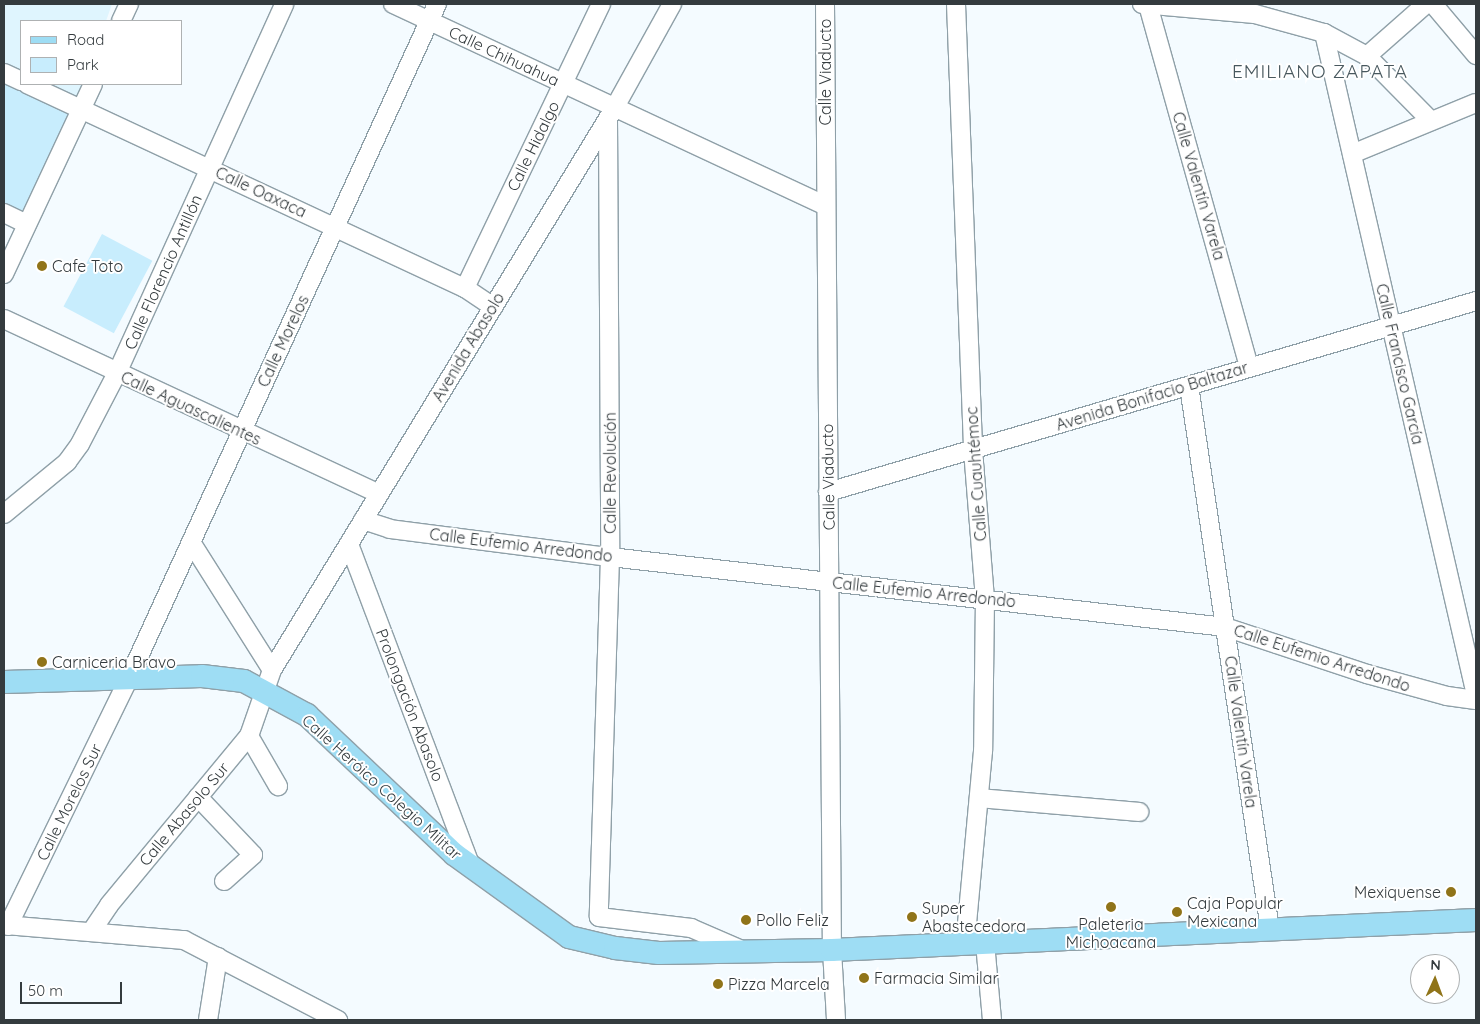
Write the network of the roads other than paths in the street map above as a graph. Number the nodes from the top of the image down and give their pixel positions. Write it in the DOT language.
graph roads {
  1 [pos="129,4"];
  2 [pos="284,4"];
  3 [pos="393,4"];
  4 [pos="437,4"];
  5 [pos="601,4"];
  6 [pos="672,4"];
  7 [pos="825,4"];
  8 [pos="956,4"];
  9 [pos="1145,4"];
  10 [pos="1426,4"];
  11 [pos="1433,4"];
  12 [pos="121,20"];
  13 [pos="429,20"];
  14 [pos="1324,33"];
  15 [pos="1476,55"];
  16 [pos="1367,56"];
  17 [pos="4,73"];
  18 [pos="20,81"];
  19 [pos="563,84"];
  20 [pos="29,85"];
  21 [pos="94,85"];
  22 [pos="1476,103"];
  23 [pos="82,109"];
  24 [pos="612,113"];
  25 [pos="1431,121"];
  26 [pos="1352,154"];
  27 [pos="210,168"];
  28 [pos="825,205"];
  29 [pos="4,214"];
  30 [pos="27,224"];
  31 [pos="335,227"];
  32 [pos="4,274"];
  33 [pos="465,288"];
  34 [pos="1476,301"];
  35 [pos="493,307"];
  36 [pos="4,319"];
  37 [pos="1392,327"];
  38 [pos="1249,367"];
  39 [pos="117,373"];
  40 [pos="1189,386"];
  41 [pos="241,432"];
  42 [pos="973,450"];
  43 [pos="828,492"];
  44 [pos="379,494"];
  45 [pos="4,514"];
  46 [pos="364,520"];
  47 [pos="191,542"];
  48 [pos="349,544"];
  49 [pos="610,557"];
  50 [pos="828,581"];
  51 [pos="985,598"];
  52 [pos="1225,627"];
  53 [pos="129,678"];
  54 [pos="268,680"];
  55 [pos="4,682"];
  56 [pos="1476,695"];
  57 [pos="1476,700"];
  58 [pos="249,736"];
  59 [pos="278,786"];
  60 [pos="198,797"];
  61 [pos="979,798"];
  62 [pos="1139,812"];
  63 [pos="472,866"];
  64 [pos="224,881"];
  65 [pos="599,917"];
  66 [pos="1476,920"];
  67 [pos="6,926"];
  68 [pos="1270,930"];
  69 [pos="91,932"];
  70 [pos="975,943"];
  71 [pos="832,950"];
  72 [pos="744,951"];
  73 [pos="218,958"];
  74 [pos="208,1020"];
  75 [pos="338,1020"];
  76 [pos="836,1020"];
  77 [pos="992,1020"];
  1 -- 12 [label="street"];
  2 -- 27 [label="street, Calle Florencio Antillón"];
  3 -- 13 [label="street, Calle Chihuahua"];
  4 -- 13 [label="street, Calle Morelos"];
  5 -- 19 [label="street, Calle Hidalgo"];
  6 -- 24 [label="street, Avenida Abasolo"];
  7 -- 28 [label="street, Calle Viaducto"];
  8 -- 42 [label="street, Calle Cuauhtémoc"];
  9 -- 14 [label="street"];
  9 -- 38 [label="street, Calle Valentín Varela"];
  10 -- 16 [label="street"];
  11 -- 15 [label="street"];
  13 -- 19 [label="street, Calle Chihuahua"];
  13 -- 31 [label="street, Calle Morelos"];
  14 -- 16 [label="street"];
  14 -- 26 [label="street, Calle Francisco García"];
  16 -- 25 [label="street"];
  17 -- 18 [label="street"];
  19 -- 24 [label="street, Calle Chihuahua"];
  19 -- 33 [label="street, Calle Hidalgo"];
  20 -- 23 [label="street, Calle Oaxaca"];
  21 -- 23 [label="street"];
  22 -- 25 [label="street"];
  23 -- 27 [label="street, Calle Oaxaca"];
  23 -- 30 [label="street"];
  24 -- 28 [label="street, Calle Chihuahua"];
  24 -- 35 [label="street, Avenida Abasolo"];
  24 -- 49 [label="street, Calle Revolución"];
  25 -- 26 [label="street"];
  26 -- 37 [label="street, Calle Francisco García"];
  27 -- 31 [label="street, Calle Oaxaca"];
  27 -- 39 [label="street, Calle Florencio Antillón"];
  28 -- 43 [label="street, Calle Viaducto"];
  29 -- 30 [label="street"];
  30 -- 32 [label="street"];
  31 -- 33 [label="street, Calle Oaxaca"];
  31 -- 41 [label="street, Calle Morelos"];
  33 -- 35 [label="street, Calle Oaxaca"];
  34 -- 37 [label="street, Avenida Bonifacio Baltazar"];
  35 -- 44 [label="street, Avenida Abasolo"];
  36 -- 39 [label="street, Calle Aguascalientes"];
  37 -- 38 [label="street, Avenida Bonifacio Baltazar"];
  37 -- 56 [label="street, Calle Francisco García"];
  38 -- 40 [label="street, Avenida Bonifacio Baltazar"];
  39 -- 41 [label="street, Calle Aguascalientes"];
  39 -- 45 [label="street, Calle Florencio Antillón"];
  40 -- 42 [label="street, Avenida Bonifacio Baltazar"];
  40 -- 52 [label="street, Calle Valentín Varela"];
  41 -- 44 [label="street, Calle Aguascalientes"];
  41 -- 47 [label="street, Calle Morelos"];
  42 -- 43 [label="street, Avenida Bonifacio Baltazar"];
  42 -- 51 [label="street, Calle Cuauhtémoc"];
  43 -- 50 [label="street, Calle Viaducto"];
  44 -- 46 [label="street, Avenida Abasolo"];
  46 -- 48 [label="street, Avenida Abasolo"];
  46 -- 49 [label="street, Calle Eufemio Arredondo"];
  47 -- 53 [label="street, Calle Morelos"];
  47 -- 54 [label="street"];
  48 -- 54 [label="street, Avenida Abasolo"];
  48 -- 63 [label="street, Prolongación Abasolo"];
  49 -- 50 [label="street, Calle Eufemio Arredondo"];
  49 -- 65 [label="street, Calle Revolución"];
  50 -- 51 [label="street, Calle Eufemio Arredondo"];
  50 -- 71 [label="street, Calle Viaducto"];
  51 -- 52 [label="street, Calle Eufemio Arredondo"];
  51 -- 61 [label="street, Calle Cuauhtémoc"];
  52 -- 57 [label="street, Calle Eufemio Arredondo"];
  52 -- 68 [label="street, Calle Valentín Varela"];
  53 -- 54 [label="main road, Calle Heróico Colegio Militar"];
  53 -- 55 [label="main road, Calle Heróico Colegio Militar"];
  53 -- 67 [label="street, Calle Morelos Sur"];
  54 -- 58 [label="street, Calle Abasolo Sur"];
  54 -- 63 [label="main road, Calle Heróico Colegio Militar"];
  58 -- 59 [label="street"];
  58 -- 60 [label="street, Calle Abasolo Sur"];
  60 -- 64 [label="street"];
  60 -- 69 [label="street, Calle Abasolo Sur"];
  61 -- 62 [label="street"];
  61 -- 70 [label="street, Calle Cuauhtémoc"];
  63 -- 72 [label="main road, Calle Heróico Colegio Militar"];
  65 -- 72 [label="street, Calle Heróico Colegio Militar"];
  66 -- 68 [label="main road, Calle Heróico Colegio Militar"];
  67 -- 69 [label="street"];
  68 -- 70 [label="main road, Calle Heróico Colegio Militar"];
  69 -- 73 [label="street"];
  70 -- 71 [label="main road, Calle Heróico Colegio Militar"];
  70 -- 77 [label="street, Calle Cuauhtémoc"];
  71 -- 72 [label="main road, Calle Heróico Colegio Militar"];
  71 -- 76 [label="street, Calle Viaducto"];
  73 -- 74 [label="street"];
  73 -- 75 [label="street"];
}
